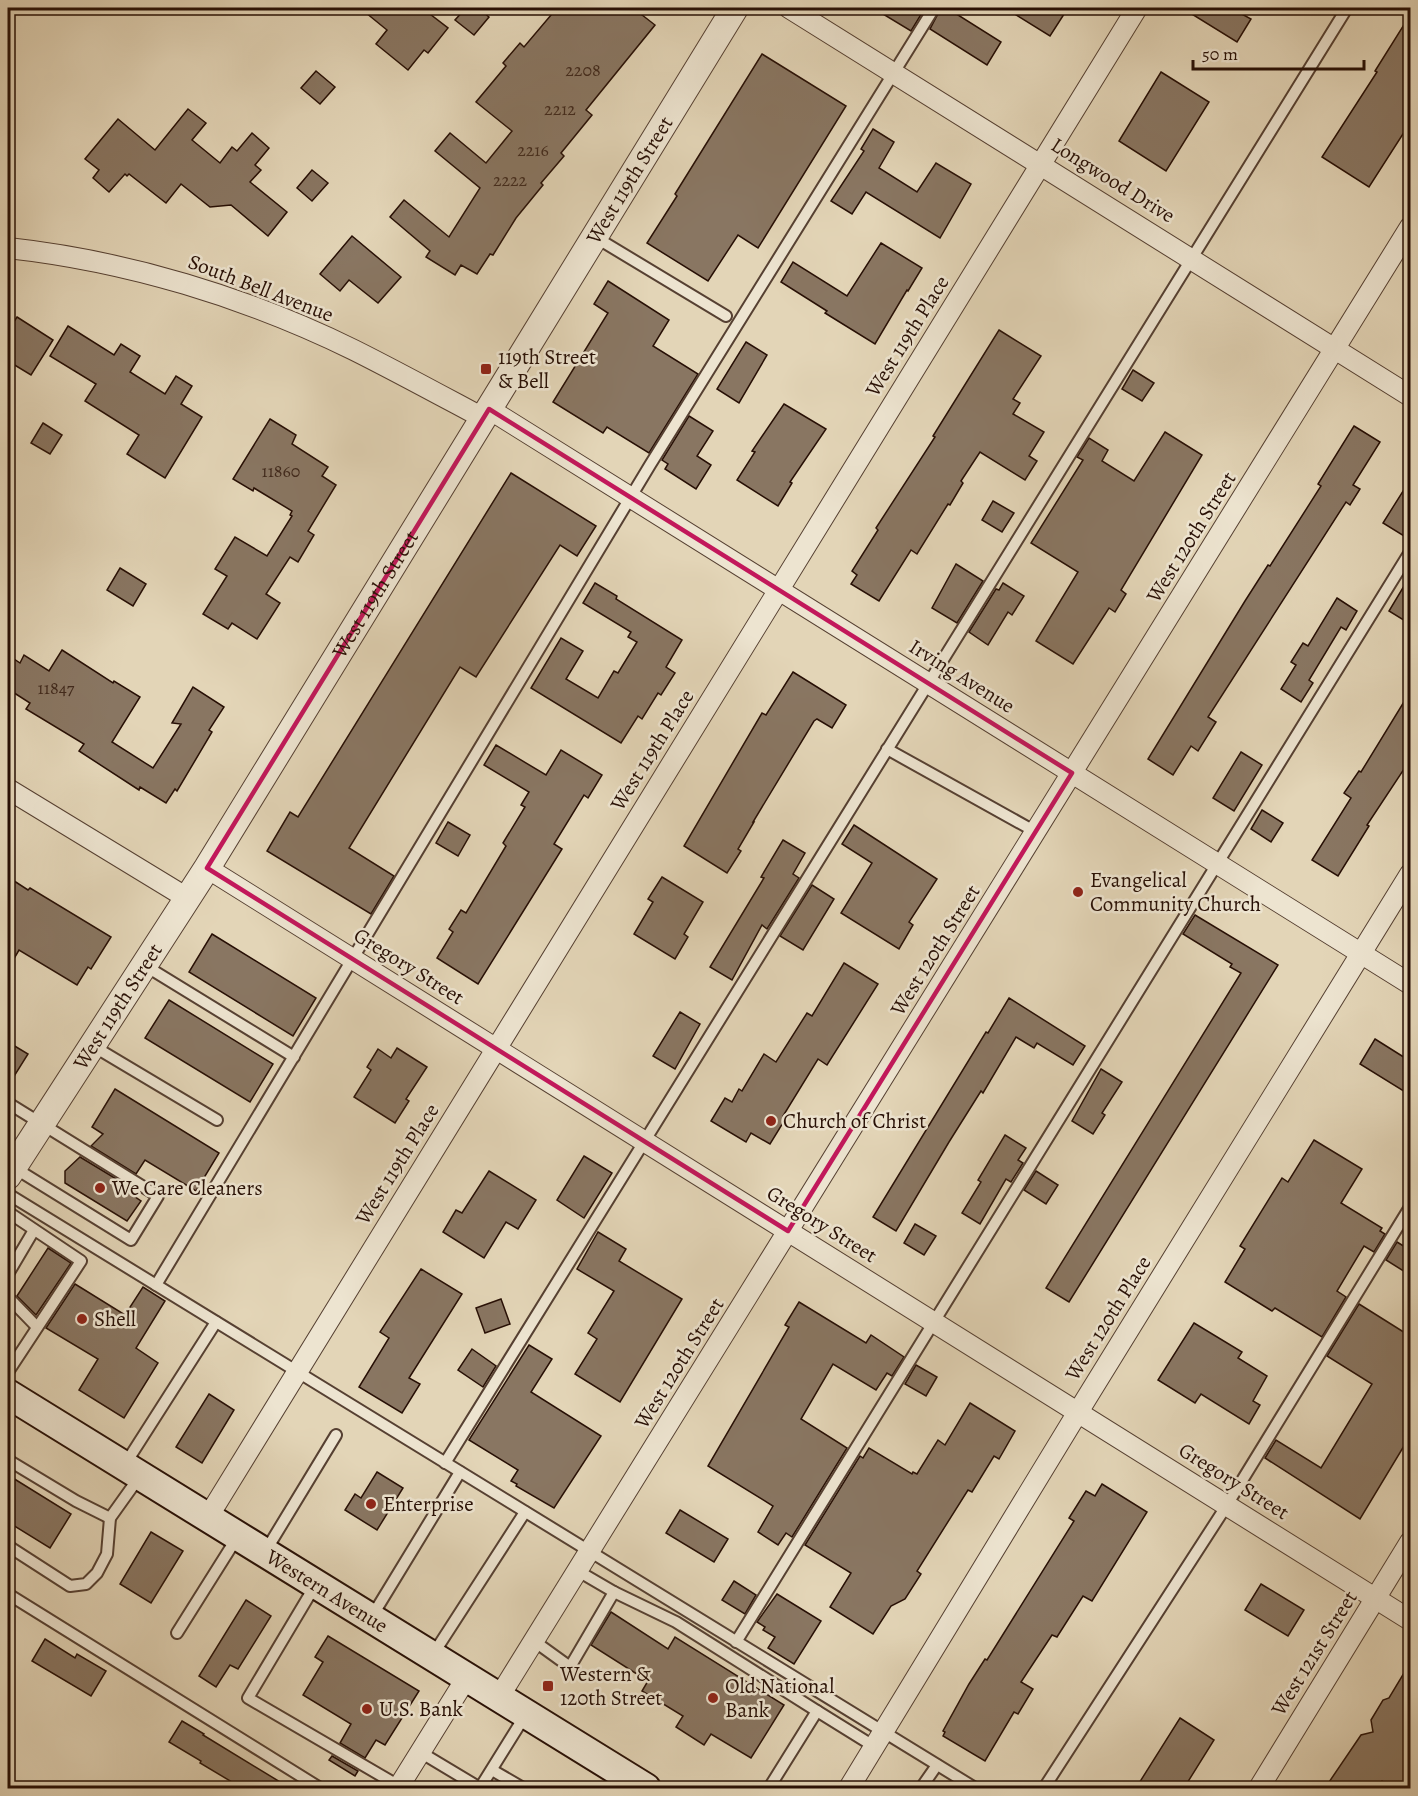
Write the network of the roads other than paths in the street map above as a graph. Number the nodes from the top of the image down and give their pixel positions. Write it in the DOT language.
graph roads {
  1 [pos="789,8"];
  2 [pos="934,8"];
  3 [pos="1137,8"];
  4 [pos="1347,8"];
  5 [pos="730,10"];
  6 [pos="894,72"];
  7 [pos="1041,163"];
  8 [pos="1410,227"];
  9 [pos="594,237"];
  10 [pos="8,248"];
  11 [pos="1191,258"];
  12 [pos="726,316"];
  13 [pos="1335,349"];
  14 [pos="1410,396"];
  15 [pos="486,414"];
  16 [pos="631,498"];
  17 [pos="1410,552"];
  18 [pos="778,590"];
  19 [pos="928,683"];
  20 [pos="887,749"];
  21 [pos="1072,773"];
  22 [pos="8,789"];
  23 [pos="1036,832"];
  24 [pos="1218,864"];
  25 [pos="207,868"];
  26 [pos="1410,874"];
  27 [pos="188,898"];
  28 [pos="1362,953"];
  29 [pos="353,959"];
  30 [pos="144,965"];
  31 [pos="1410,984"];
  32 [pos="92,1046"];
  33 [pos="496,1049"];
  34 [pos="294,1057"];
  35 [pos="8,1102"];
  36 [pos="217,1120"];
  37 [pos="41,1124"];
  38 [pos="644,1141"];
  39 [pos="14,1162"];
  40 [pos="8,1194"];
  41 [pos="1410,1207"];
  42 [pos="8,1212"];
  43 [pos="34,1230"];
  44 [pos="788,1231"];
  45 [pos="8,1274"];
  46 [pos="156,1285"];
  47 [pos="8,1298"];
  48 [pos="216,1322"];
  49 [pos="934,1322"];
  50 [pos="37,1327"];
  51 [pos="8,1372"];
  52 [pos="297,1372"];
  53 [pos="8,1394"];
  54 [pos="1078,1412"];
  55 [pos="336,1435"];
  56 [pos="8,1460"];
  57 [pos="445,1463"];
  58 [pos="132,1471"];
  59 [pos="460,1472"];
  60 [pos="1227,1505"];
  61 [pos="525,1512"];
  62 [pos="208,1517"];
  63 [pos="110,1518"];
  64 [pos="238,1536"];
  65 [pos="1410,1542"];
  66 [pos="8,1546"];
  67 [pos="265,1552"];
  68 [pos="590,1552"];
  69 [pos="578,1570"];
  70 [pos="316,1584"];
  71 [pos="614,1592"];
  72 [pos="8,1594"];
  73 [pos="1376,1598"];
  74 [pos="371,1618"];
  75 [pos="1410,1620"];
  76 [pos="177,1633"];
  77 [pos="534,1641"];
  78 [pos="736,1642"];
  79 [pos="432,1656"];
  80 [pos="467,1677"];
  81 [pos="499,1697"];
  82 [pos="817,1711"];
  83 [pos="526,1713"];
  84 [pos="879,1740"];
  85 [pos="420,1752"];
  86 [pos="937,1765"];
  87 [pos="492,1770"];
  88 [pos="399,1787"];
  89 [pos="320,1788"];
  90 [pos="480,1788"];
  91 [pos="523,1788"];
  92 [pos="646,1788"];
  93 [pos="769,1788"];
  94 [pos="849,1788"];
  95 [pos="921,1788"];
  96 [pos="972,1788"];
  97 [pos="1044,1788"];
  98 [pos="1259,1788"];
  1 -- 6 [label="street, Longwood Drive"];
  2 -- 6 [label="lane"];
  3 -- 7 [label="street, West 119th Place"];
  4 -- 11 [label="lane"];
  5 -- 9 [label="street, West 119th Street"];
  6 -- 7 [label="street, Longwood Drive"];
  6 -- 16 [label="lane"];
  7 -- 11 [label="street, Longwood Drive"];
  7 -- 18 [label="street, West 119th Place"];
  8 -- 13 [label="street, West 120th Street"];
  9 -- 12 [label="lane"];
  9 -- 15 [label="street, West 119th Street"];
  10 -- 15 [label="street, South Bell Avenue"];
  11 -- 13 [label="street, Longwood Drive"];
  11 -- 19 [label="lane"];
  13 -- 14 [label="street, Longwood Drive"];
  13 -- 21 [label="street, West 120th Street"];
  15 -- 16 [label="street, Irving Avenue"];
  15 -- 25 [label="street, West 119th Street"];
  16 -- 18 [label="street, Irving Avenue"];
  16 -- 29 [label="lane"];
  17 -- 24 [label="lane"];
  18 -- 19 [label="street, Irving Avenue"];
  18 -- 33 [label="street, West 119th Place"];
  19 -- 20 [label="lane"];
  19 -- 21 [label="street, Irving Avenue"];
  20 -- 23 [label="lane"];
  20 -- 38 [label="lane"];
  21 -- 23 [label="street, West 120th Street"];
  21 -- 24 [label="street, Irving Avenue"];
  22 -- 27 [label="street"];
  23 -- 44 [label="street, West 120th Street"];
  24 -- 28 [label="street, Irving Avenue"];
  24 -- 49 [label="lane"];
  25 -- 27 [label="street, West 119th Street"];
  25 -- 29 [label="street, Gregory Street"];
  26 -- 28 [label="street, West 120th Place"];
  27 -- 30 [label="street, West 119th Street"];
  28 -- 31 [label="street, Irving Avenue"];
  28 -- 54 [label="street, West 120th Place"];
  29 -- 33 [label="street, Gregory Street"];
  29 -- 34 [label="lane"];
  30 -- 32 [label="street, West 119th Street"];
  30 -- 34 [label="lane"];
  32 -- 36 [label="lane"];
  32 -- 37 [label="street, West 119th Street"];
  33 -- 38 [label="street, Gregory Street"];
  33 -- 52 [label="street, West 119th Place"];
  34 -- 46 [label="lane"];
  35 -- 37 [label="lane"];
  37 -- 39 [label="street, West 119th Street"];
  37 -- 39 [label="lane"];
  38 -- 44 [label="street, Gregory Street"];
  38 -- 57 [label="lane"];
  40 -- 46 [label="lane"];
  41 -- 60 [label="lane"];
  42 -- 43 [label="lane"];
  43 -- 45 [label="lane"];
  43 -- 50 [label="lane"];
  44 -- 49 [label="street, Gregory Street"];
  44 -- 68 [label="street, West 120th Street"];
  46 -- 48 [label="lane"];
  47 -- 50 [label="lane"];
  48 -- 52 [label="lane"];
  48 -- 58 [label="lane"];
  49 -- 54 [label="street, Gregory Street"];
  49 -- 78 [label="lane"];
  50 -- 51 [label="lane"];
  52 -- 57 [label="lane"];
  52 -- 62 [label="street, West 119th Place"];
  53 -- 58 [label="main road, Western Avenue"];
  54 -- 60 [label="street, Gregory Street"];
  54 -- 84 [label="street, West 120th Place"];
  55 -- 67 [label="lane"];
  56 -- 63 [label="lane"];
  57 -- 59 [label="lane"];
  58 -- 62 [label="main road, Western Avenue"];
  58 -- 63 [label="lane"];
  59 -- 61 [label="lane"];
  59 -- 74 [label="lane"];
  60 -- 73 [label="street, Gregory Street"];
  60 -- 97 [label="lane"];
  61 -- 68 [label="lane"];
  61 -- 79 [label="lane"];
  62 -- 64 [label="main road, Western Avenue"];
  63 -- 66 [label="lane"];
  64 -- 67 [label="main road, Western Avenue"];
  64 -- 76 [label="lane"];
  65 -- 73 [label="street, West 121st Street"];
  67 -- 70 [label="main road, Western Avenue"];
  68 -- 69 [label="street, West 120th Street"];
  68 -- 78 [label="lane"];
  69 -- 71 [label="lane"];
  69 -- 77 [label="street, West 120th Street"];
  70 -- 74 [label="main road, Western Avenue"];
  70 -- 88 [label="lane"];
  71 -- 77 [label="lane"];
  71 -- 82 [label="lane"];
  72 -- 89 [label="lane"];
  73 -- 75 [label="street, Gregory Street"];
  73 -- 98 [label="street, West 121st Street"];
  74 -- 79 [label="main road, Western Avenue"];
  77 -- 81 [label="street, West 120th Street"];
  78 -- 84 [label="lane"];
  79 -- 80 [label="main road, Western Avenue"];
  80 -- 81 [label="main road, Western Avenue"];
  80 -- 85 [label="street"];
  81 -- 83 [label="main road, Western Avenue"];
  82 -- 84 [label="lane"];
  82 -- 93 [label="lane"];
  83 -- 87 [label="lane"];
  83 -- 92 [label="main road, Western Avenue"];
  84 -- 86 [label="lane"];
  84 -- 94 [label="street, West 120th Place"];
  85 -- 88 [label="street"];
  85 -- 90 [label="lane"];
  86 -- 95 [label="lane"];
  86 -- 96 [label="lane"];
  87 -- 90 [label="lane"];
  87 -- 91 [label="lane"];
}
